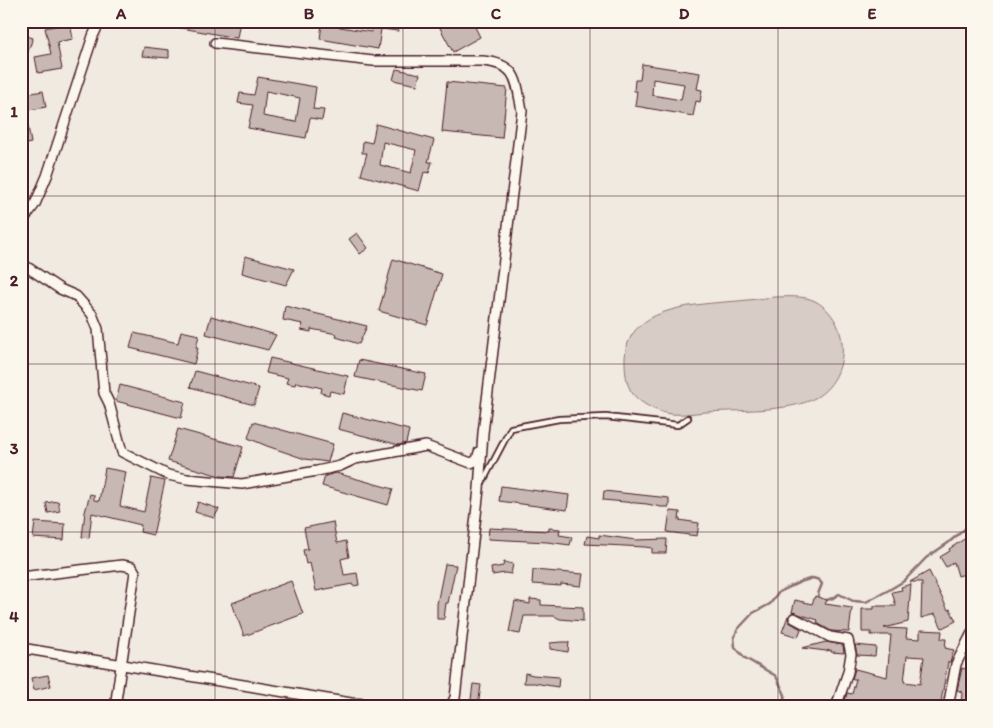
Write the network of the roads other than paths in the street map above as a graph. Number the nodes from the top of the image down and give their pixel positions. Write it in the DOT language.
graph roads {
  1 [pos="100,21"];
  2 [pos="215,43"];
  3 [pos="21,223"];
  4 [pos="21,263"];
  5 [pos="688,418"];
  6 [pos="483,433"];
  7 [pos="479,489"];
  8 [pos="21,577"];
  9 [pos="794,618"];
  10 [pos="972,633"];
  11 [pos="21,648"];
  12 [pos="120,666"];
  13 [pos="115,707"];
  14 [pos="408,707"];
  15 [pos="450,707"];
  16 [pos="836,707"];
  17 [pos="948,707"];
  1 -- 3 [label="street"];
  2 -- 6 [label="street"];
  4 -- 6 [label="street"];
  5 -- 7 [label="lane"];
  6 -- 7 [label="street"];
  7 -- 15 [label="street"];
  8 -- 12 [label="street"];
  9 -- 16 [label="street"];
  10 -- 17 [label="street"];
  11 -- 12 [label="street"];
  12 -- 13 [label="street"];
  12 -- 14 [label="street"];
}
